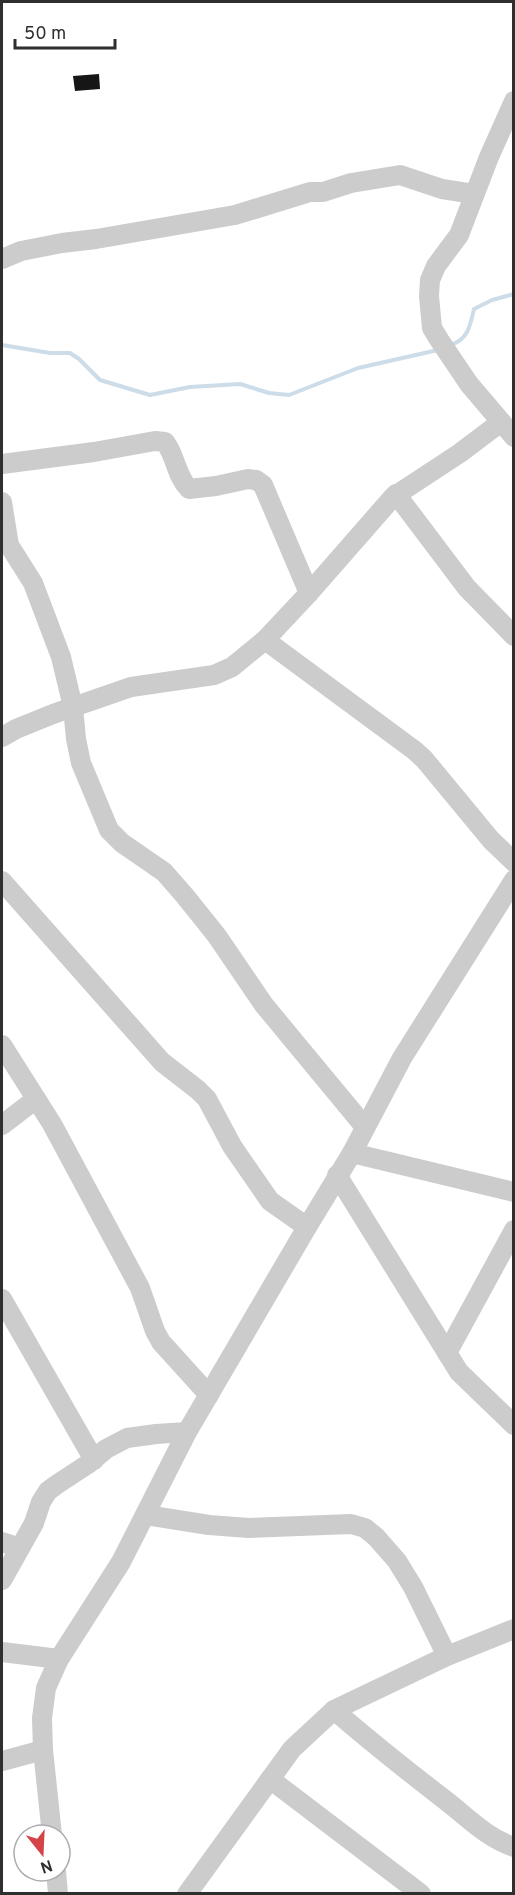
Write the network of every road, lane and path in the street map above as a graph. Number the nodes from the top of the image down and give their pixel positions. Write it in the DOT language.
graph roads {
  1 [pos="513,101"];
  2 [pos="474,194"];
  3 [pos="2,259"];
  4 [pos="507,430"];
  5 [pos="2,464"];
  6 [pos="396,494"];
  7 [pos="2,502"];
  8 [pos="309,592"];
  9 [pos="513,636"];
  10 [pos="265,640"];
  11 [pos="73,707"];
  12 [pos="6,732"];
  13 [pos="513,862"];
  14 [pos="2,881"];
  15 [pos="512,886"];
  16 [pos="2,1045"];
  17 [pos="36,1099"];
  18 [pos="2,1125"];
  19 [pos="365,1127"];
  20 [pos="352,1153"];
  21 [pos="337,1176"];
  22 [pos="513,1192"];
  23 [pos="307,1227"];
  24 [pos="513,1230"];
  25 [pos="2,1299"];
  26 [pos="447,1353"];
  27 [pos="209,1395"];
  28 [pos="513,1425"];
  29 [pos="187,1432"];
  30 [pos="94,1460"];
  31 [pos="146,1515"];
  32 [pos="2,1542"];
  33 [pos="20,1548"];
  34 [pos="2,1580"];
  35 [pos="513,1629"];
  36 [pos="2,1652"];
  37 [pos="447,1656"];
  38 [pos="59,1659"];
  39 [pos="334,1710"];
  40 [pos="44,1750"];
  41 [pos="2,1761"];
  42 [pos="270,1779"];
  43 [pos="51,1823"];
  44 [pos="513,1847"];
  45 [pos="187,1893"];
  46 [pos="421,1893"];
  1 -- 2 [label="street"];
  2 -- 3 [label="street"];
  2 -- 4 [label="street"];
  4 -- 6 [label="street"];
  5 -- 8 [label="street"];
  6 -- 8 [label="street"];
  6 -- 9 [label="street"];
  7 -- 11 [label="street"];
  8 -- 10 [label="street"];
  10 -- 11 [label="street"];
  10 -- 13 [label="street"];
  11 -- 12 [label="street"];
  11 -- 19 [label="street"];
  14 -- 23 [label="street"];
  15 -- 19 [label="street"];
  16 -- 17 [label="street"];
  17 -- 18 [label="street"];
  17 -- 27 [label="street"];
  19 -- 20 [label="street"];
  20 -- 21 [label="street"];
  20 -- 22 [label="street"];
  21 -- 23 [label="street"];
  21 -- 26 [label="street"];
  23 -- 27 [label="street"];
  24 -- 26 [label="street"];
  25 -- 30 [label="street"];
  26 -- 28 [label="street"];
  27 -- 29 [label="street"];
  29 -- 30 [label="street"];
  29 -- 31 [label="street"];
  30 -- 33 [label="street"];
  31 -- 37 [label="street"];
  31 -- 38 [label="street"];
  32 -- 33 [label="street"];
  33 -- 34 [label="street"];
  35 -- 37 [label="street"];
  36 -- 38 [label="street"];
  37 -- 39 [label="street"];
  38 -- 40 [label="street"];
  39 -- 42 [label="street"];
  39 -- 44 [label="street"];
  40 -- 41 [label="street"];
  40 -- 43 [label="street"];
  42 -- 45 [label="street"];
  42 -- 46 [label="street"];
}
